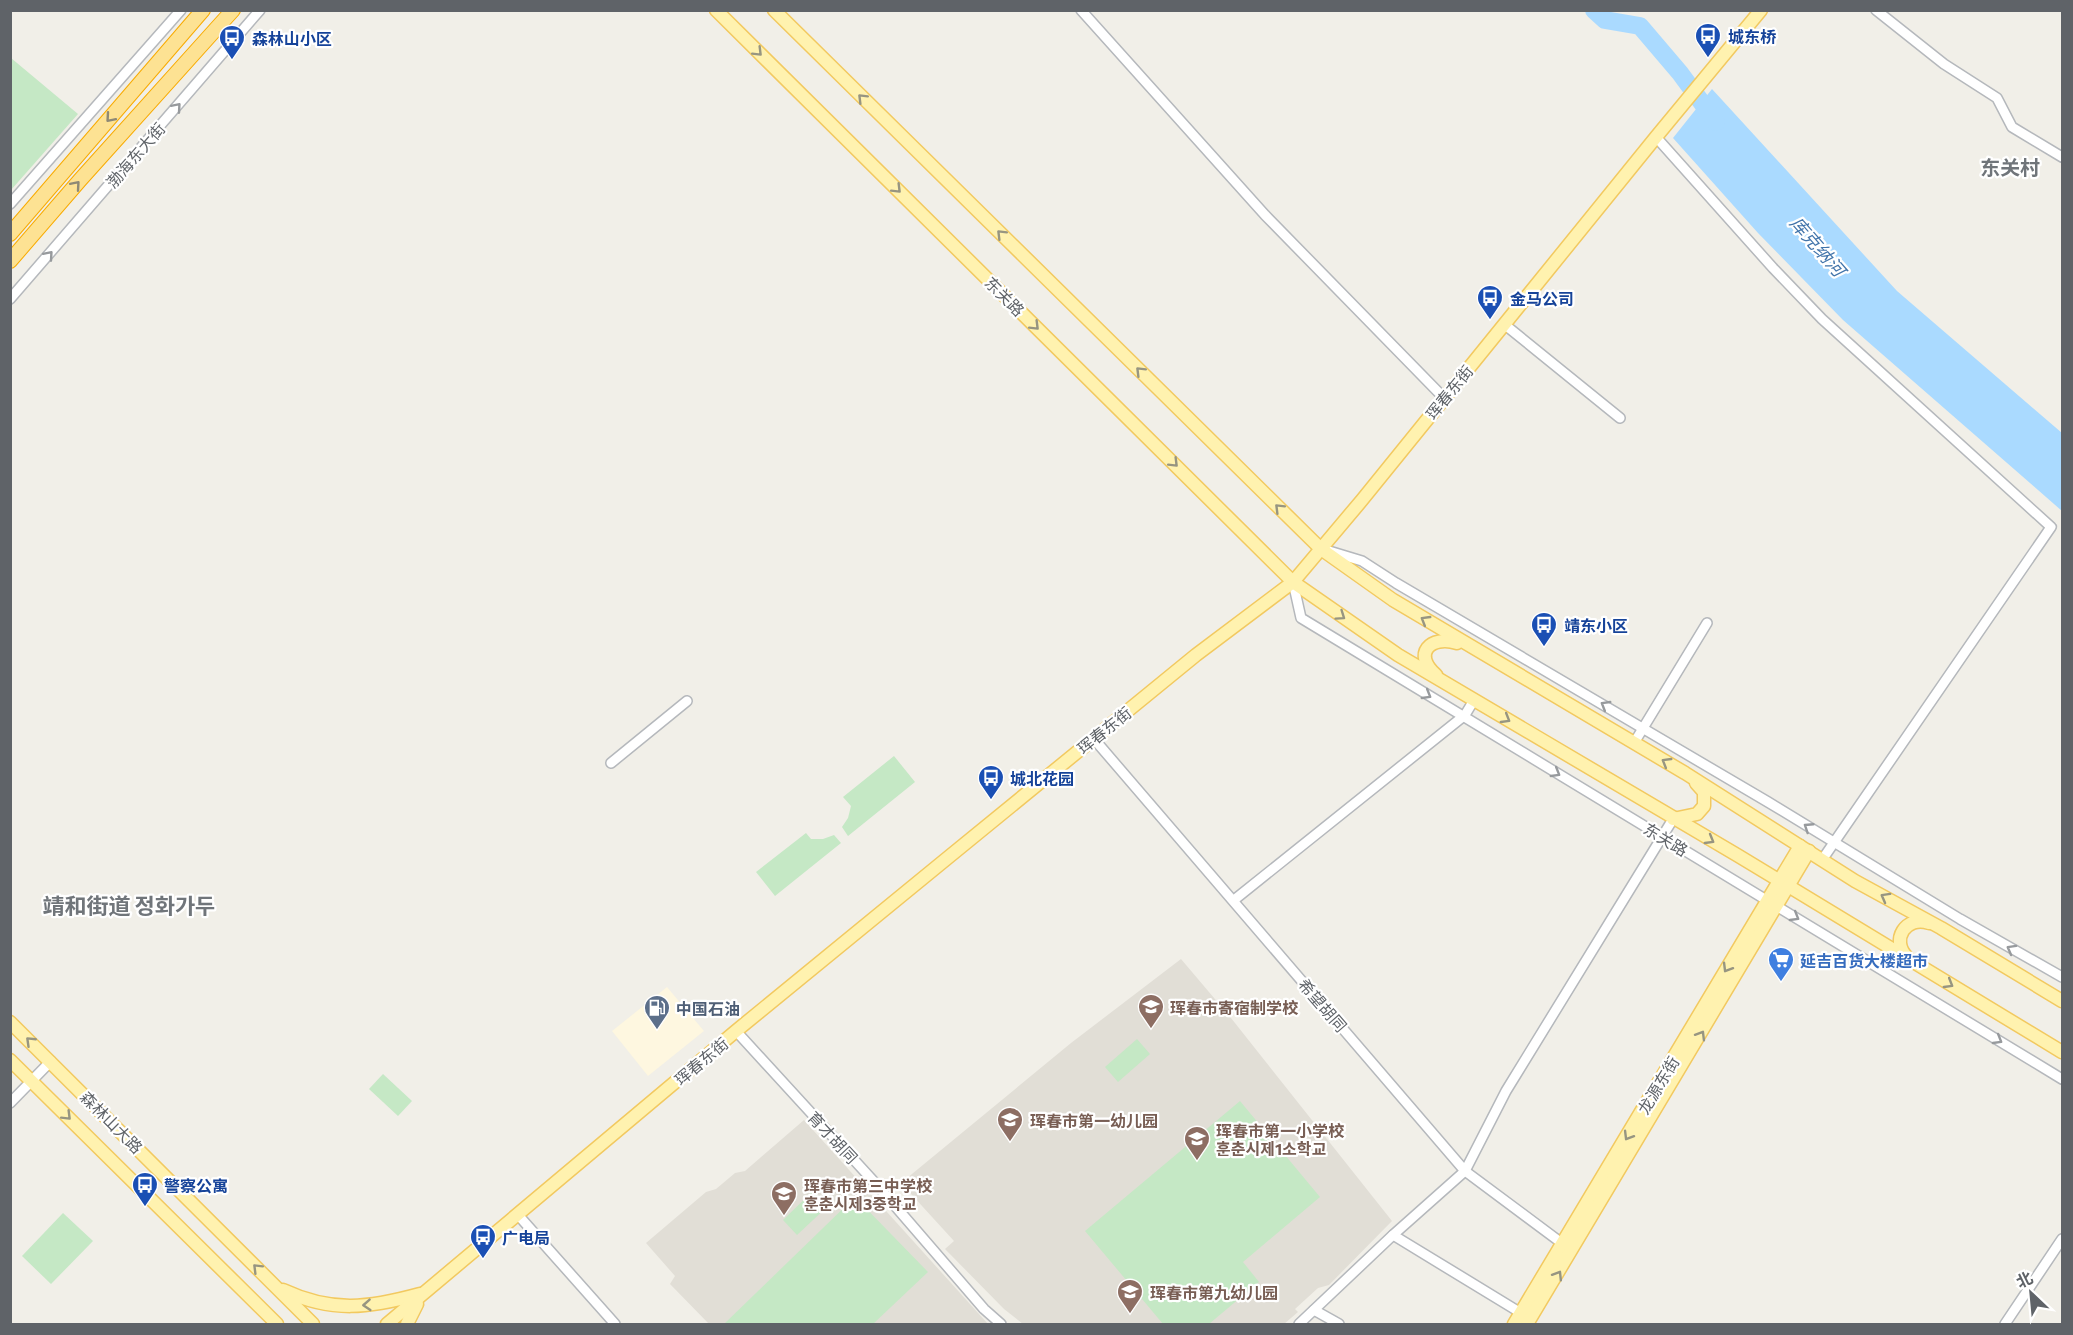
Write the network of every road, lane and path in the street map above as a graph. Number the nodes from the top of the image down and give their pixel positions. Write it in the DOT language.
graph roads {
  1 [pos="181,10"];
  2 [pos="203,10"];
  3 [pos="233,10"];
  4 [pos="260,10"];
  5 [pos="717,10"];
  6 [pos="774,10"];
  7 [pos="1081,10"];
  8 [pos="1761,10"];
  9 [pos="1876,10"];
  10 [pos="1659,133"];
  11 [pos="2062,157"];
  12 [pos="10,204"];
  13 [pos="10,234"];
  14 [pos="10,261"];
  15 [pos="10,299"];
  16 [pos="1504,324"];
  17 [pos="1444,398"];
  18 [pos="1620,418"];
  19 [pos="1321,549"];
  20 [pos="1293,582"];
  21 [pos="1707,623"];
  22 [pos="1473,648"];
  23 [pos="1444,682"];
  24 [pos="687,700"];
  25 [pos="1474,700"];
  26 [pos="1463,716"];
  27 [pos="1643,728"];
  28 [pos="1094,739"];
  29 [pos="1634,743"];
  30 [pos="611,763"];
  31 [pos="1685,773"];
  32 [pos="1673,819"];
  33 [pos="1662,837"];
  34 [pos="1834,843"];
  35 [pos="1805,849"];
  36 [pos="1822,860"];
  37 [pos="1783,885"];
  38 [pos="1234,900"];
  39 [pos="1772,903"];
  40 [pos="1941,928"];
  41 [pos="1913,962"];
  42 [pos="2062,977"];
  43 [pos="2062,1001"];
  44 [pos="10,1023"];
  45 [pos="736,1031"];
  46 [pos="2062,1052"];
  47 [pos="10,1060"];
  48 [pos="51,1061"];
  49 [pos="2062,1079"];
  50 [pos="32,1081"];
  51 [pos="10,1103"];
  52 [pos="1464,1171"];
  53 [pos="519,1216"];
  54 [pos="1393,1235"];
  55 [pos="2062,1239"];
  56 [pos="1568,1247"];
  57 [pos="275,1286"];
  58 [pos="424,1293"];
  59 [pos="258,1305"];
  60 [pos="1314,1310"];
  61 [pos="1524,1319"];
  62 [pos="267,1324"];
  63 [pos="277,1324"];
  64 [pos="313,1324"];
  65 [pos="387,1324"];
  66 [pos="407,1324"];
  67 [pos="615,1324"];
  68 [pos="1001,1324"];
  69 [pos="1299,1324"];
  70 [pos="1339,1324"];
  71 [pos="1514,1324"];
  72 [pos="2005,1324"];
  1 -- 12 [label="street"];
  2 -- 13 [label="highway, one-way"];
  14 -- 3 [label="highway, 渤海东大街, one-way"];
  15 -- 4 [label="street, 渤海东大街, one-way"];
  5 -- 20 [label="main road, 东关路, one-way"];
  19 -- 6 [label="main road, one-way"];
  7 -- 17 [label="street"];
  8 -- 10 [label="main road, 珲春东街"];
  9 -- 11 [label="street"];
  10 -- 16 [label="main road, 珲春东街"];
  10 -- 34 [label="street"];
  16 -- 17 [label="main road, 珲春东街"];
  16 -- 18 [label="street"];
  17 -- 19 [label="main road, 珲春东街"];
  19 -- 20 [label="main road, 珲春东街"];
  22 -- 19 [label="main road, one-way"];
  27 -- 19 [label="street, one-way"];
  20 -- 23 [label="main road, 东关路, one-way"];
  20 -- 26 [label="street, 东关路, one-way"];
  20 -- 28 [label="main road, 珲春东街"];
  21 -- 27 [label="street"];
  22 -- 23 [label="main road"];
  22 -- 29 [label="main road"];
  23 -- 25 [label="main road, 东关路"];
  24 -- 30 [label="street"];
  25 -- 26 [label="street"];
  25 -- 32 [label="main road, 东关路, one-way"];
  26 -- 33 [label="street, 东关路, one-way"];
  26 -- 38 [label="street"];
  27 -- 29 [label="street"];
  34 -- 27 [label="street, one-way"];
  28 -- 38 [label="street, 希望胡同"];
  28 -- 45 [label="main road, 珲春东街"];
  31 -- 29 [label="main road, one-way"];
  31 -- 32 [label="main road"];
  31 -- 35 [label="main road"];
  32 -- 33 [label="street"];
  32 -- 37 [label="main road, 东关路, one-way"];
  33 -- 39 [label="street, 东关路"];
  33 -- 52 [label="street"];
  34 -- 36 [label="street"];
  42 -- 34 [label="street, one-way"];
  35 -- 36 [label="main road"];
  35 -- 37 [label="main road, 龙源东街"];
  40 -- 36 [label="main road, one-way"];
  37 -- 39 [label="main road, 龙源东街"];
  37 -- 41 [label="main road, 东关路"];
  38 -- 52 [label="street, 希望胡同"];
  39 -- 49 [label="street, 东关路, one-way"];
  39 -- 56 [label="main road, 龙源东街"];
  40 -- 41 [label="main road"];
  40 -- 43 [label="main road"];
  41 -- 46 [label="main road, 东关路, one-way"];
  48 -- 44 [label="main road, 森林山大路, one-way"];
  45 -- 53 [label="main road, 珲春东街"];
  45 -- 68 [label="street, 育才胡同"];
  47 -- 50 [label="main road, 森林山大路"];
  48 -- 50 [label="street"];
  57 -- 48 [label="main road, 森林山大路, one-way"];
  50 -- 51 [label="street"];
  50 -- 59 [label="main road, 森林山大路, one-way"];
  52 -- 54 [label="street"];
  52 -- 56 [label="street, 希望胡同"];
  53 -- 58 [label="main road, 珲春东街"];
  53 -- 67 [label="street"];
  54 -- 60 [label="street"];
  54 -- 61 [label="street"];
  55 -- 72 [label="street"];
  56 -- 61 [label="main road, 龙源东街"];
  58 -- 57 [label="main road, one-way"];
  57 -- 64 [label="main road, 森林山大路"];
  58 -- 65 [label="main road, 珲春东街"];
  58 -- 66 [label="main road"];
  59 -- 62 [label="main road"];
  59 -- 63 [label="main road, 森林山大路"];
  60 -- 69 [label="street"];
  60 -- 70 [label="street"];
  61 -- 71 [label="main road, 龙源东街"];
}
